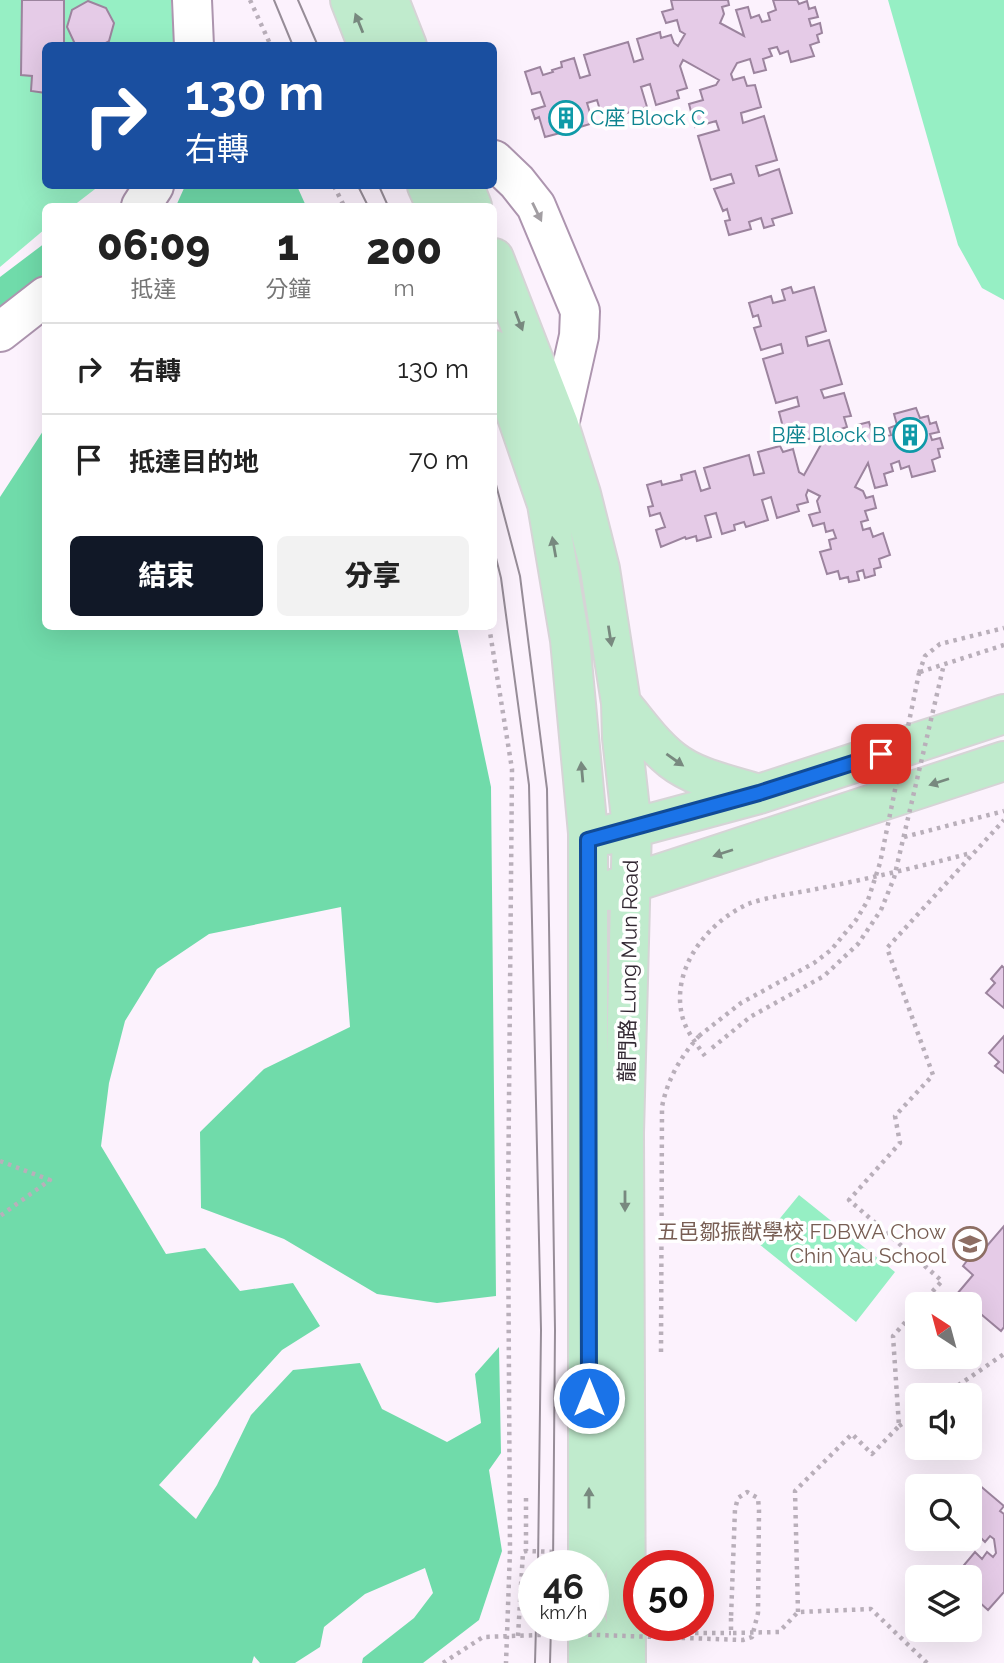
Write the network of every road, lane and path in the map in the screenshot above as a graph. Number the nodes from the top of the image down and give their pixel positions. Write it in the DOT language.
graph roads {
  1 [pos="192,0"];
  2 [pos="250,0"];
  3 [pos="350,0"];
  4 [pos="389,0"];
  5 [pos="194,42"];
  6 [pos="269,42"];
  7 [pos="367,42"];
  8 [pos="405,42"];
  9 [pos="497,163"];
  10 [pos="497,266"];
  11 [pos="42,299"];
  12 [pos="0,332"];
  13 [pos="497,359"];
  14 [pos="559,425"];
  15 [pos="1004,628"];
  16 [pos="490,630"];
  17 [pos="1004,645"];
  18 [pos="944,664"];
  19 [pos="919,673"];
  20 [pos="621,703"];
  21 [pos="1004,714"];
  22 [pos="1004,761"];
  23 [pos="759,793"];
  24 [pos="1002,811"];
  25 [pos="1004,820"];
  26 [pos="632,827"];
  27 [pos="904,837"];
  28 [pos="588,840"];
  29 [pos="974,852"];
  30 [pos="630,884"];
  31 [pos="589,897"];
  32 [pos="694,1041"];
  33 [pos="712,1048"];
  34 [pos="705,1056"];
  35 [pos="0,1161"];
  36 [pos="0,1216"];
  37 [pos="932,1292"];
  38 [pos="905,1322"];
  39 [pos="1004,1354"];
  40 [pos="661,1362"];
  41 [pos="962,1383"];
  42 [pos="905,1422"];
  43 [pos="899,1426"];
  44 [pos="526,1498"];
  45 [pos="525,1550"];
  46 [pos="575,1550"];
  47 [pos="510,1551"];
  48 [pos="518,1552"];
  49 [pos="798,1612"];
  50 [pos="714,1633"];
  51 [pos="731,1633"];
  52 [pos="609,1635"];
  53 [pos="518,1636"];
  54 [pos="588,1641"];
  55 [pos="443,1663"];
  56 [pos="506,1663"];
  57 [pos="587,1663"];
  58 [pos="626,1663"];
  59 [pos="927,1663"];
  1 -- 5 [label="street"];
  2 -- 6 [label="path"];
  7 -- 3 [label="main road, one-way"];
  4 -- 8 [label="main road"];
  9 -- 14 [label="street, one-way"];
  10 -- 14 [label="main road, 龍門路 Lung Mun Road, one-way"];
  11 -- 12 [label="street"];
  28 -- 13 [label="main road, 龍門路 Lung Mun Road, one-way"];
  14 -- 20 [label="main road, 龍門路 Lung Mun Road, one-way"];
  15 -- 19 [label="path, 龍門路 Lung Mun Road"];
  16 -- 47 [label="path"];
  17 -- 18 [label="path"];
  18 -- 19 [label="path"];
  18 -- 27 [label="path, bridge"];
  19 -- 32 [label="path, 龍門路 Lung Mun Road, bridge"];
  20 -- 23 [label="main road, one-way"];
  20 -- 26 [label="main road, 龍門路 Lung Mun Road"];
  21 -- 23 [label="main road"];
  22 -- 30 [label="main road, one-way"];
  23 -- 26 [label="main road"];
  24 -- 27 [label="path"];
  25 -- 29 [label="path"];
  26 -- 28 [label="main road"];
  26 -- 30 [label="main road, 龍門路 Lung Mun Road"];
  27 -- 33 [label="path, bridge"];
  28 -- 31 [label="main road, 龍門路 Lung Mun Road"];
  29 -- 32 [label="path"];
  29 -- 37 [label="path"];
  30 -- 31 [label="main road"];
  30 -- 58 [label="main road, 龍門路 Lung Mun Road, one-way"];
  46 -- 31 [label="main road, 龍門路 Lung Mun Road, one-way"];
  32 -- 34 [label="path"];
  32 -- 40 [label="path, 龍門路 Lung Mun Road"];
  35 -- 36 [label="path"];
  38 -- 43 [label="path"];
  39 -- 41 [label="path"];
  42 -- 43 [label="path"];
  43 -- 49 [label="path"];
  44 -- 45 [label="path"];
  47 -- 48 [label="path"];
  47 -- 56 [label="path"];
  49 -- 51 [label="path"];
  49 -- 59 [label="path"];
  50 -- 51 [label="path"];
  51 -- 52 [label="path, bridge"];
  53 -- 55 [label="path, bridge"];
  54 -- 57 [label="main road"];
}
